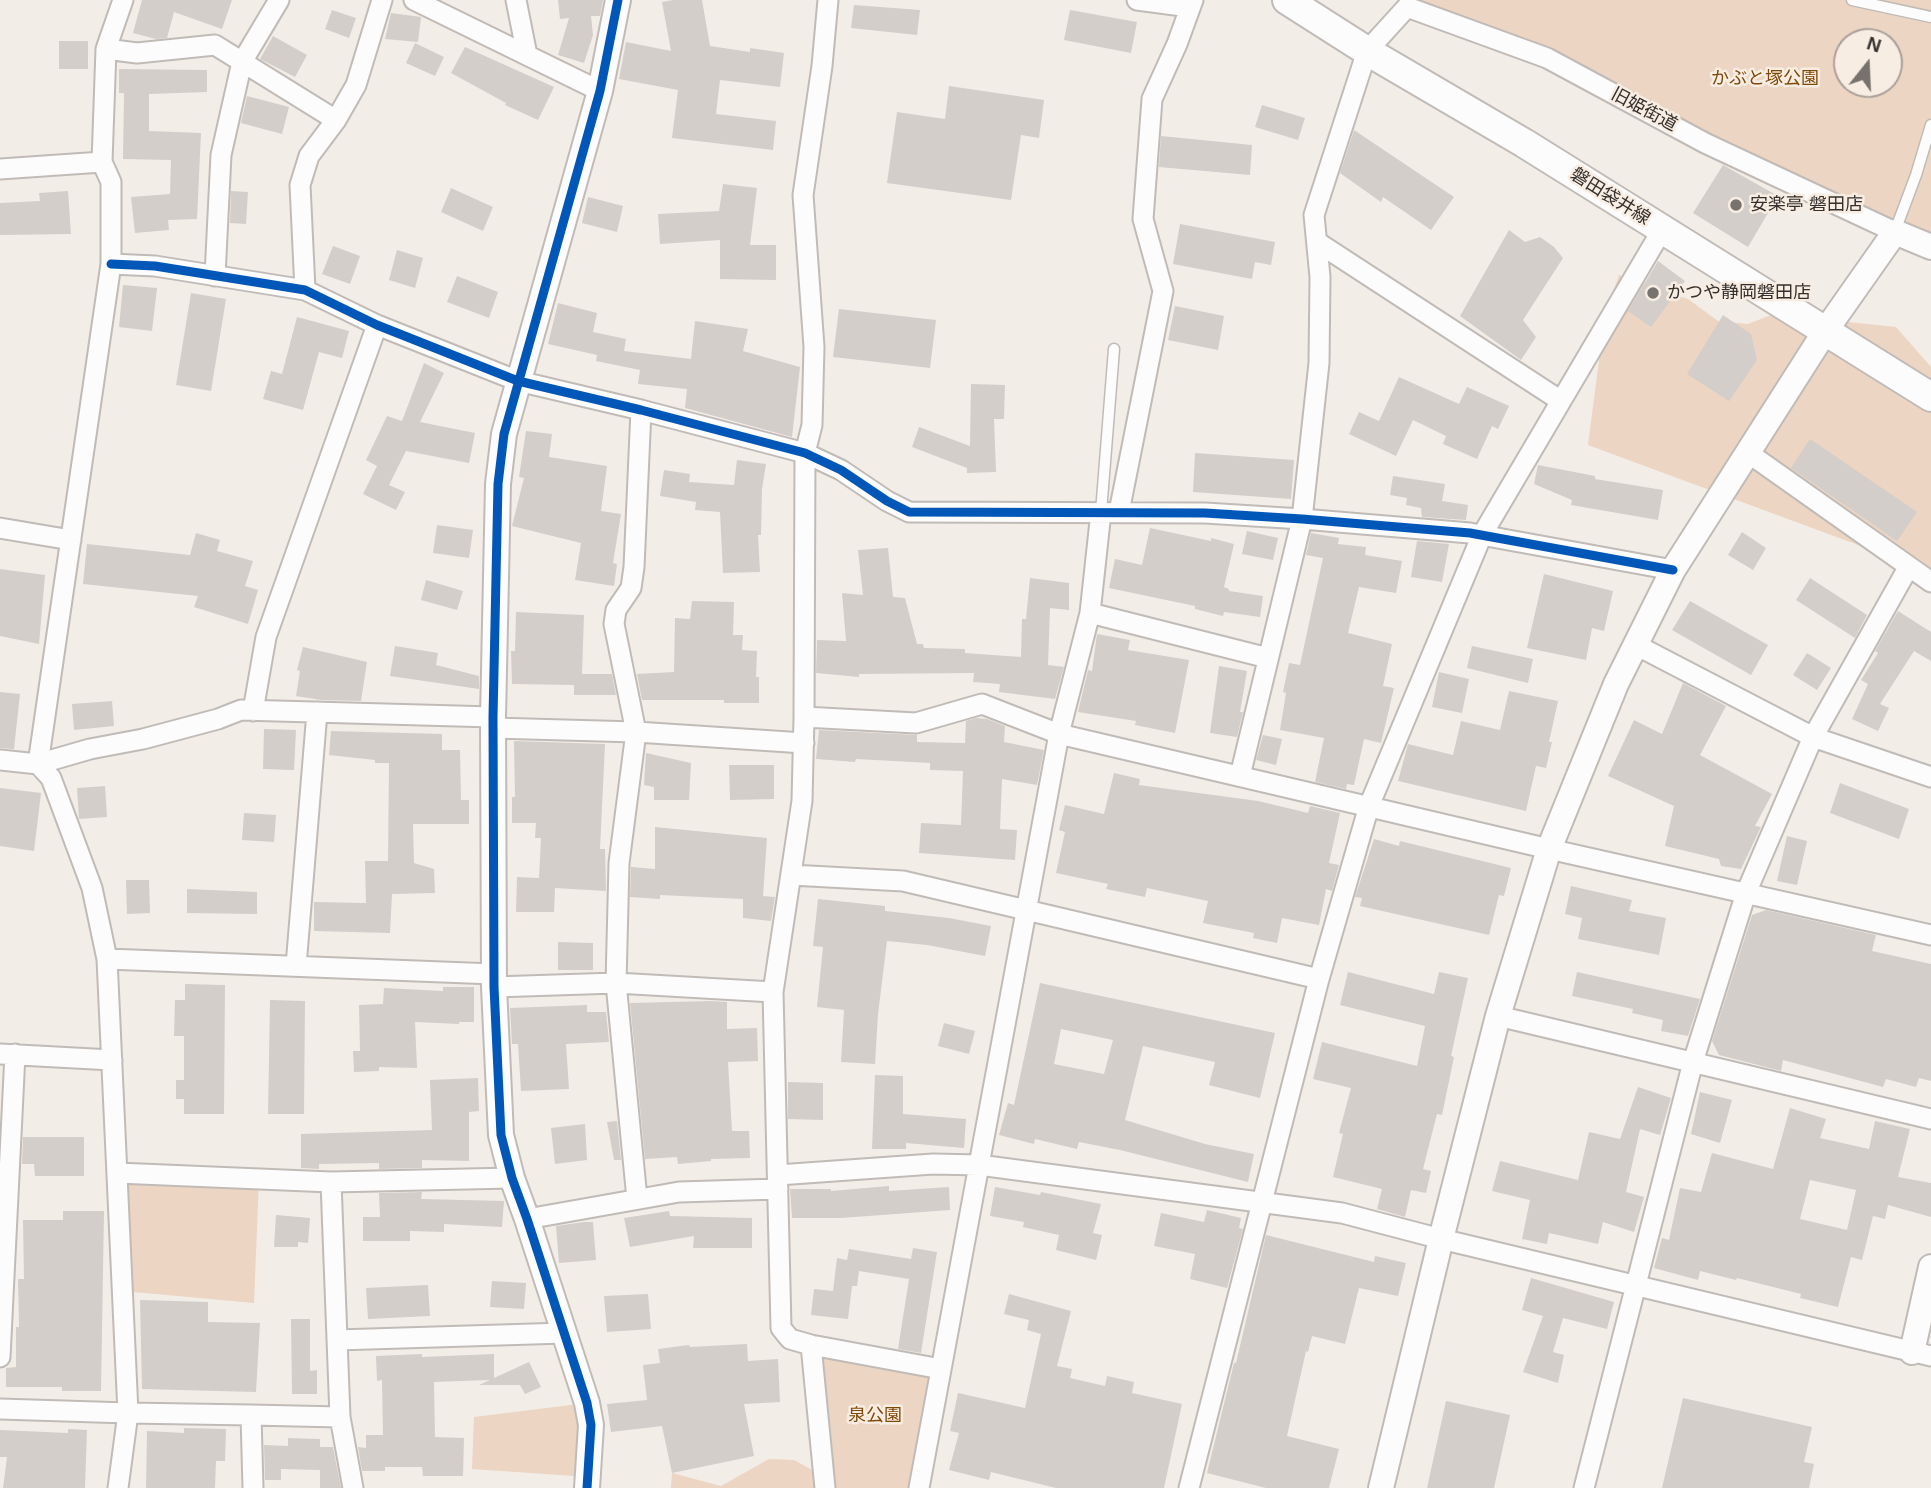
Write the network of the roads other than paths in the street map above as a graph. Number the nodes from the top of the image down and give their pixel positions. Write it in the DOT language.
graph roads {
  1 [pos="123,0"];
  2 [pos="279,0"];
  3 [pos="382,0"];
  4 [pos="414,0"];
  5 [pos="516,0"];
  6 [pos="618,0"];
  7 [pos="828,0"];
  8 [pos="1137,0"];
  9 [pos="1287,0"];
  10 [pos="1852,0"];
  11 [pos="1191,4"];
  12 [pos="1408,4"];
  13 [pos="1931,17"];
  14 [pos="106,49"];
  15 [pos="1367,51"];
  16 [pos="527,55"];
  17 [pos="243,62"];
  18 [pos="600,92"];
  19 [pos="336,120"];
  20 [pos="1931,125"];
  21 [pos="102,162"];
  22 [pos="0,169"];
  23 [pos="1662,230"];
  24 [pos="1895,232"];
  25 [pos="1317,242"];
  26 [pos="1931,247"];
  27 [pos="111,264"];
  28 [pos="215,276"];
  29 [pos="305,290"];
  30 [pos="377,325"];
  31 [pos="1826,330"];
  32 [pos="1114,349"];
  33 [pos="517,381"];
  34 [pos="1931,397"];
  35 [pos="1561,401"];
  36 [pos="641,410"];
  37 [pos="1747,452"];
  38 [pos="805,453"];
  39 [pos="1110,512"];
  40 [pos="1302,519"];
  41 [pos="0,528"];
  42 [pos="1482,535"];
  43 [pos="71,540"];
  44 [pos="1908,568"];
  45 [pos="1673,570"];
  46 [pos="1931,582"];
  47 [pos="1090,613"];
  48 [pos="1636,645"];
  49 [pos="1268,658"];
  50 [pos="253,711"];
  51 [pos="317,712"];
  52 [pos="804,717"];
  53 [pos="493,722"];
  54 [pos="636,732"];
  55 [pos="1059,734"];
  56 [pos="1813,737"];
  57 [pos="804,743"];
  58 [pos="0,760"];
  59 [pos="38,764"];
  60 [pos="1240,776"];
  61 [pos="1931,777"];
  62 [pos="1368,806"];
  63 [pos="1549,849"];
  64 [pos="791,875"];
  65 [pos="1746,893"];
  66 [pos="1025,910"];
  67 [pos="1931,935"];
  68 [pos="107,959"];
  69 [pos="296,966"];
  70 [pos="1319,979"];
  71 [pos="494,980"];
  72 [pos="616,983"];
  73 [pos="773,992"];
  74 [pos="1498,1016"];
  75 [pos="7,1054"];
  76 [pos="112,1060"];
  77 [pos="1693,1062"];
  78 [pos="1931,1119"];
  79 [pos="979,1165"];
  80 [pos="117,1173"];
  81 [pos="512,1178"];
  82 [pos="331,1181"];
  83 [pos="778,1182"];
  84 [pos="637,1199"];
  85 [pos="1261,1200"];
  86 [pos="527,1219"];
  87 [pos="1441,1239"];
  88 [pos="1931,1267"];
  89 [pos="1635,1286"];
  90 [pos="565,1333"];
  91 [pos="337,1340"];
  92 [pos="811,1345"];
  93 [pos="1921,1354"];
  94 [pos="0,1357"];
  95 [pos="941,1369"];
  96 [pos="0,1409"];
  97 [pos="128,1413"];
  98 [pos="251,1415"];
  99 [pos="340,1417"];
  100 [pos="118,1488"];
  101 [pos="253,1488"];
  102 [pos="353,1488"];
  103 [pos="587,1488"];
  104 [pos="825,1488"];
  105 [pos="919,1488"];
  106 [pos="1189,1488"];
  107 [pos="1381,1488"];
  108 [pos="1584,1488"];
  1 -- 14 [label="street"];
  2 -- 17 [label="street"];
  3 -- 19 [label="street"];
  4 -- 16 [label="street"];
  5 -- 16 [label="street"];
  6 -- 18 [label="street"];
  7 -- 38 [label="street"];
  8 -- 11 [label="street"];
  9 -- 15 [label="main road, 磐田袋井線"];
  10 -- 13 [label="lane"];
  11 -- 39 [label="street"];
  12 -- 15 [label="street, 旧姫街道"];
  12 -- 24 [label="street, 旧姫街道"];
  14 -- 17 [label="street"];
  14 -- 21 [label="street"];
  15 -- 23 [label="main road, 磐田袋井線"];
  15 -- 25 [label="street"];
  16 -- 18 [label="street"];
  17 -- 19 [label="street"];
  17 -- 28 [label="street"];
  18 -- 33 [label="street"];
  19 -- 29 [label="street"];
  20 -- 24 [label="lane"];
  21 -- 22 [label="street"];
  21 -- 27 [label="street"];
  23 -- 31 [label="main road, 磐田袋井線"];
  23 -- 35 [label="street"];
  24 -- 26 [label="street, 旧姫街道"];
  24 -- 31 [label="street"];
  25 -- 35 [label="street"];
  25 -- 40 [label="street"];
  27 -- 28 [label="street"];
  27 -- 43 [label="street"];
  28 -- 29 [label="street"];
  29 -- 30 [label="street"];
  30 -- 33 [label="street"];
  30 -- 50 [label="street"];
  31 -- 34 [label="main road, 磐田袋井線"];
  31 -- 37 [label="street"];
  32 -- 39 [label="lane"];
  33 -- 36 [label="street"];
  33 -- 53 [label="street"];
  35 -- 42 [label="street"];
  36 -- 38 [label="street"];
  36 -- 54 [label="street"];
  37 -- 44 [label="street"];
  37 -- 45 [label="street"];
  38 -- 39 [label="street"];
  38 -- 52 [label="street"];
  39 -- 40 [label="street"];
  39 -- 47 [label="street"];
  40 -- 42 [label="street"];
  40 -- 49 [label="street"];
  41 -- 43 [label="street"];
  42 -- 45 [label="street"];
  42 -- 62 [label="street"];
  43 -- 59 [label="street"];
  44 -- 46 [label="street"];
  44 -- 56 [label="street"];
  45 -- 48 [label="street"];
  47 -- 49 [label="street"];
  47 -- 55 [label="street"];
  48 -- 56 [label="street"];
  48 -- 63 [label="street"];
  49 -- 60 [label="street"];
  50 -- 51 [label="street"];
  50 -- 59 [label="street"];
  51 -- 53 [label="street"];
  51 -- 69 [label="street"];
  52 -- 55 [label="street"];
  52 -- 57 [label="street"];
  53 -- 54 [label="street"];
  53 -- 71 [label="street"];
  54 -- 57 [label="street"];
  54 -- 72 [label="street"];
  55 -- 60 [label="street"];
  55 -- 66 [label="street"];
  56 -- 61 [label="street"];
  56 -- 65 [label="street"];
  57 -- 64 [label="street"];
  58 -- 59 [label="street"];
  59 -- 68 [label="street"];
  60 -- 62 [label="street"];
  62 -- 63 [label="street"];
  62 -- 70 [label="street"];
  63 -- 65 [label="street"];
  63 -- 74 [label="street"];
  64 -- 66 [label="street"];
  64 -- 73 [label="street"];
  65 -- 67 [label="street"];
  65 -- 77 [label="street"];
  66 -- 70 [label="street"];
  66 -- 79 [label="street"];
  68 -- 69 [label="street"];
  68 -- 76 [label="street"];
  69 -- 71 [label="street"];
  70 -- 85 [label="street"];
  71 -- 72 [label="street"];
  71 -- 81 [label="street"];
  72 -- 73 [label="street"];
  72 -- 84 [label="street"];
  73 -- 83 [label="street"];
  74 -- 77 [label="street"];
  74 -- 87 [label="street"];
  75 -- 76 [label="street"];
  75 -- 94 [label="street"];
  76 -- 80 [label="street"];
  77 -- 78 [label="street"];
  77 -- 89 [label="street"];
  79 -- 83 [label="street"];
  79 -- 85 [label="street"];
  79 -- 95 [label="street"];
  80 -- 82 [label="street"];
  80 -- 97 [label="street"];
  81 -- 82 [label="street"];
  81 -- 86 [label="street"];
  82 -- 91 [label="street"];
  83 -- 84 [label="street"];
  83 -- 92 [label="street"];
  84 -- 86 [label="street"];
  85 -- 87 [label="street"];
  85 -- 106 [label="street"];
  86 -- 90 [label="street"];
  87 -- 89 [label="street"];
  87 -- 107 [label="street"];
  88 -- 93 [label="street"];
  89 -- 93 [label="street"];
  89 -- 108 [label="street"];
  90 -- 91 [label="street"];
  90 -- 103 [label="street"];
  91 -- 99 [label="street"];
  92 -- 95 [label="street"];
  92 -- 104 [label="street"];
  95 -- 105 [label="street"];
  96 -- 97 [label="street"];
  97 -- 98 [label="street"];
  97 -- 100 [label="street"];
  98 -- 99 [label="street"];
  98 -- 101 [label="street"];
  99 -- 102 [label="street"];
}
